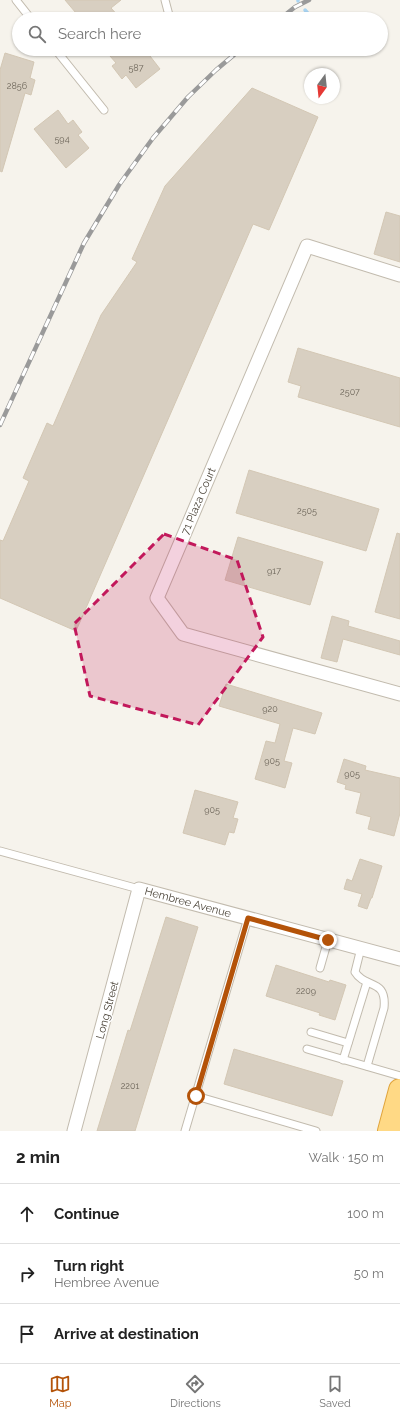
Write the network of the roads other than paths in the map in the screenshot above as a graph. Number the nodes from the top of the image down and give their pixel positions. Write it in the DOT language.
graph roads {
  1 [pos="16,0"];
  2 [pos="165,0"];
  3 [pos="25,12"];
  4 [pos="168,12"];
  5 [pos="61,56"];
  6 [pos="104,110"];
  7 [pos="400,275"];
  8 [pos="400,694"];
  9 [pos="0,851"];
  10 [pos="139,889"];
  11 [pos="248,918"];
  12 [pos="328,940"];
  13 [pos="361,948"];
  14 [pos="400,959"];
  15 [pos="320,968"];
  16 [pos="367,982"];
  17 [pos="311,1032"];
  18 [pos="348,1043"];
  19 [pos="306,1049"];
  20 [pos="343,1060"];
  21 [pos="367,1066"];
  22 [pos="400,1076"];
  23 [pos="400,1090"];
  24 [pos="196,1096"];
  25 [pos="74,1131"];
  26 [pos="185,1131"];
  27 [pos="316,1131"];
  28 [pos="389,1131"];
  1 -- 3 [label="lane"];
  2 -- 4 [label="lane"];
  5 -- 6 [label="lane"];
  7 -- 8 [label="street, 71 Plaza Court"];
  9 -- 10 [label="lane"];
  10 -- 11 [label="street, Hembree Avenue"];
  10 -- 25 [label="street, Long Street"];
  11 -- 12 [label="street, Hembree Avenue"];
  11 -- 24 [label="lane"];
  12 -- 13 [label="street, Hembree Avenue"];
  12 -- 15 [label="lane"];
  13 -- 14 [label="street, Hembree Avenue"];
  13 -- 16 [label="lane"];
  16 -- 18 [label="lane"];
  16 -- 21 [label="lane"];
  17 -- 18 [label="lane"];
  18 -- 20 [label="lane"];
  19 -- 20 [label="lane"];
  20 -- 21 [label="lane"];
  21 -- 22 [label="lane"];
  23 -- 28 [label="highway"];
  24 -- 26 [label="lane"];
  24 -- 27 [label="lane"];
}
